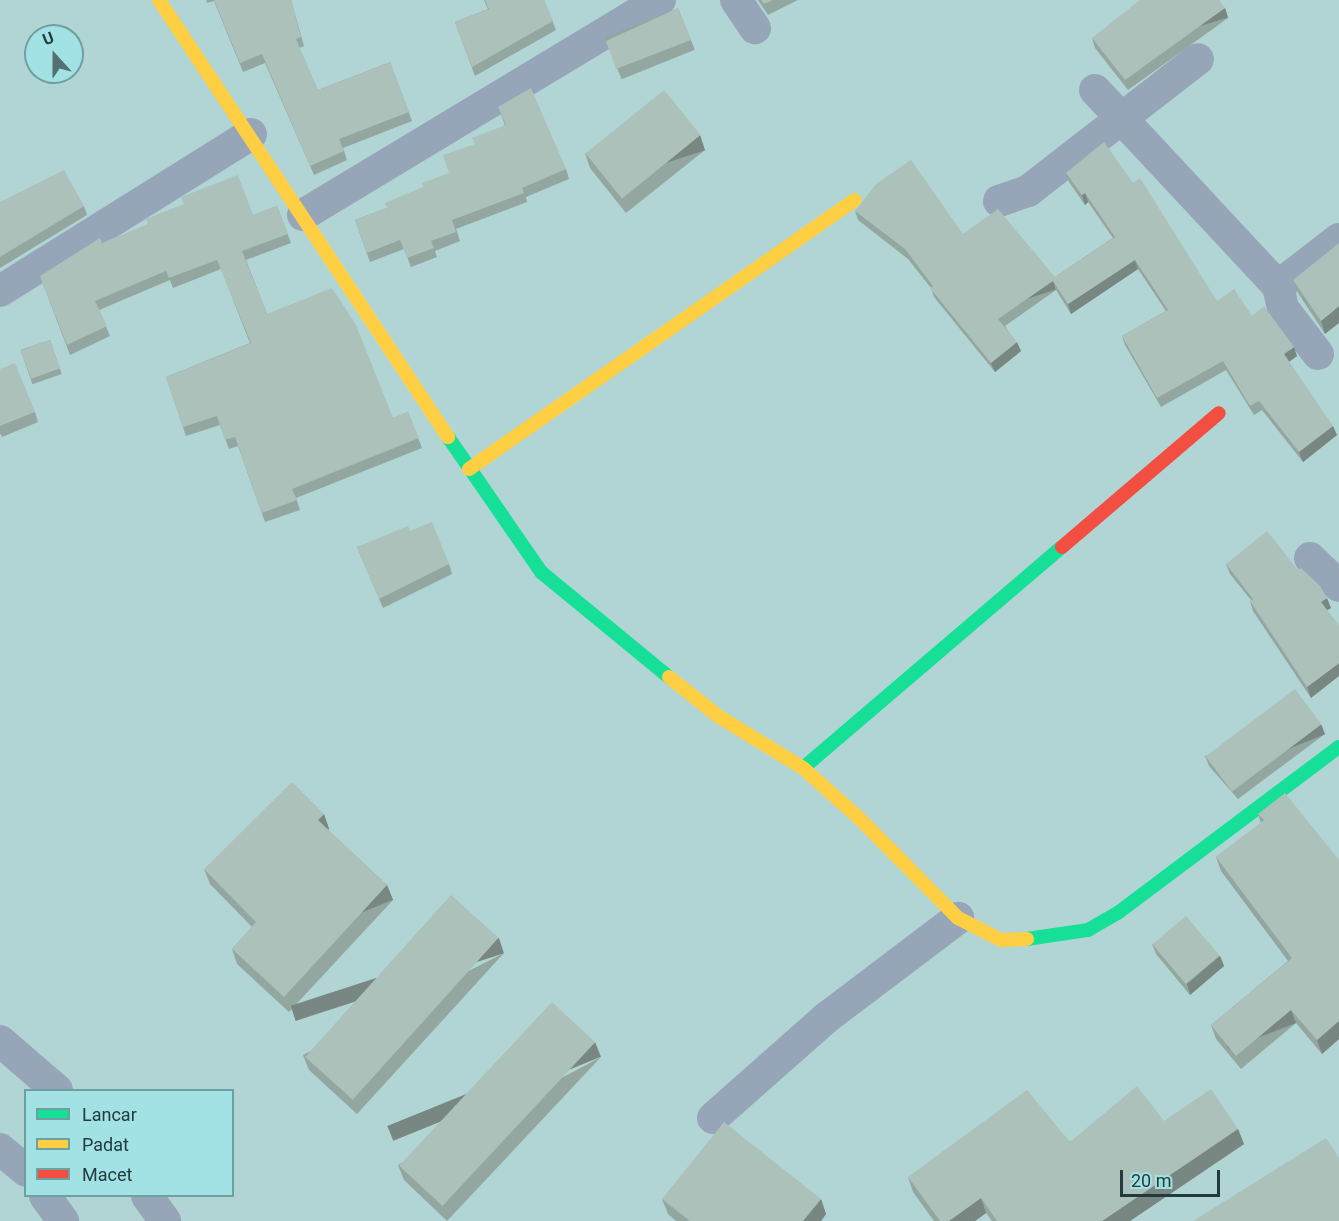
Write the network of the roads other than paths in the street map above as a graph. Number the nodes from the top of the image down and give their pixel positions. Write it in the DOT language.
graph roads {
  1 [pos="159,0"];
  2 [pos="660,0"];
  3 [pos="736,0"];
  4 [pos="755,28"];
  5 [pos="1198,59"];
  6 [pos="1095,90"];
  7 [pos="1120,122"];
  8 [pos="251,134"];
  9 [pos="854,200"];
  10 [pos="999,201"];
  11 [pos="303,215"];
  12 [pos="1339,239"];
  13 [pos="1278,286"];
  14 [pos="0,291"];
  15 [pos="1318,354"];
  16 [pos="1219,413"];
  17 [pos="469,469"];
  18 [pos="1310,558"];
  19 [pos="1339,586"];
  20 [pos="1339,747"];
  21 [pos="803,768"];
  22 [pos="958,918"];
  23 [pos="0,1041"];
  24 [pos="56,1089"];
  25 [pos="713,1118"];
  26 [pos="0,1149"];
  27 [pos="24,1169"];
  28 [pos="46,1197"];
  29 [pos="148,1197"];
  30 [pos="63,1221"];
  31 [pos="165,1221"];
  1 -- 8 [label="street"];
  2 -- 11 [label="street"];
  3 -- 4 [label="street"];
  5 -- 7 [label="street"];
  6 -- 7 [label="street"];
  7 -- 10 [label="street"];
  7 -- 13 [label="street"];
  8 -- 11 [label="street"];
  8 -- 14 [label="street"];
  9 -- 17 [label="street"];
  11 -- 17 [label="street"];
  12 -- 13 [label="street"];
  13 -- 15 [label="street"];
  16 -- 21 [label="street"];
  17 -- 21 [label="street"];
  18 -- 19 [label="street"];
  20 -- 22 [label="street"];
  21 -- 22 [label="street"];
  22 -- 25 [label="street"];
  23 -- 24 [label="street"];
  26 -- 27 [label="street"];
  28 -- 30 [label="street"];
  29 -- 31 [label="street"];
}
